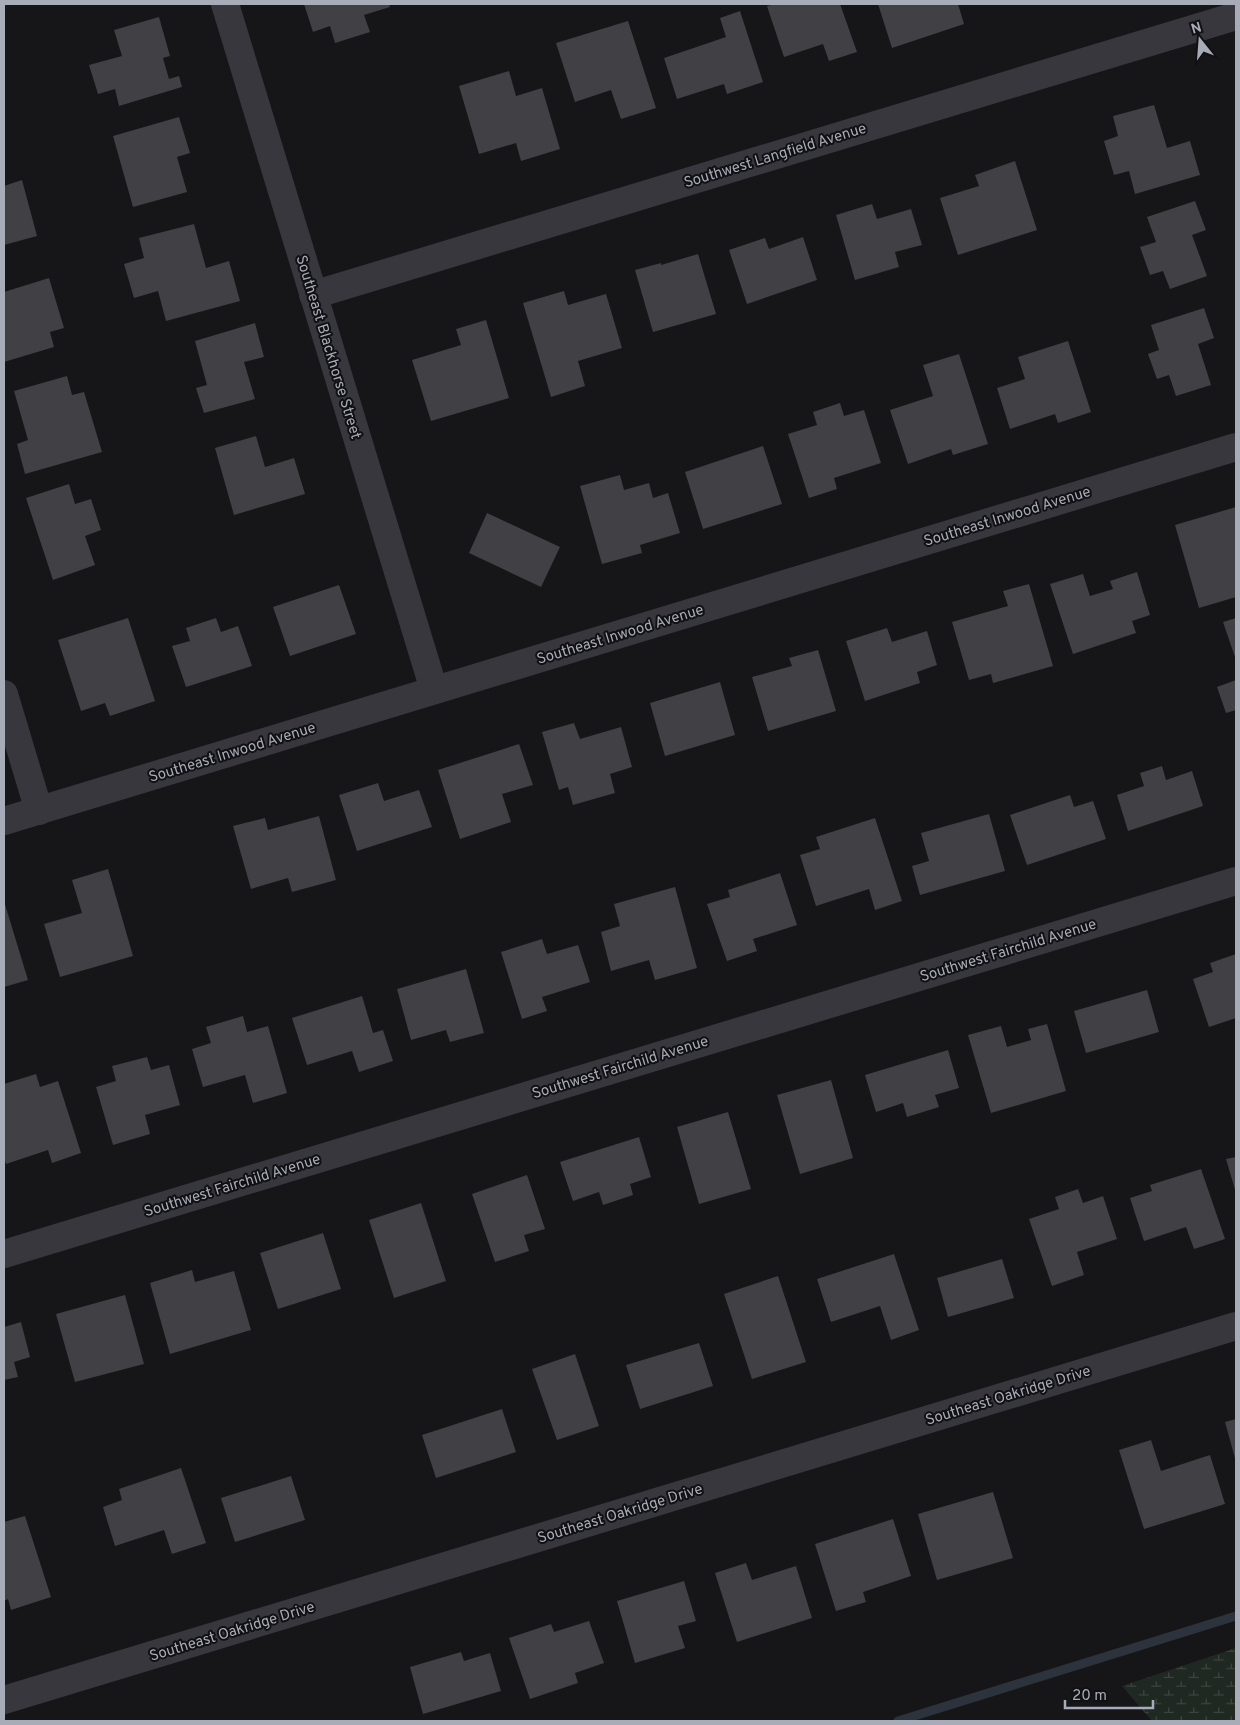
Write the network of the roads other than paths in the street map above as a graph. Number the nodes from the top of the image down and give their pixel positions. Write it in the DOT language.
graph roads {
  1 [pos="224,4"];
  2 [pos="1236,16"];
  3 [pos="313,295"];
  4 [pos="1236,447"];
  5 [pos="434,690"];
  6 [pos="4,694"];
  7 [pos="39,811"];
  8 [pos="4,821"];
  9 [pos="1236,881"];
  10 [pos="4,1254"];
  11 [pos="1236,1326"];
  12 [pos="4,1700"];
  1 -- 3 [label="street, Southeast Blackhorse Street"];
  2 -- 3 [label="street, Southwest Langfield Avenue"];
  3 -- 5 [label="street, Southeast Blackhorse Street"];
  4 -- 5 [label="street, Southeast Inwood Avenue"];
  5 -- 7 [label="street, Southeast Inwood Avenue"];
  6 -- 7 [label="street"];
  7 -- 8 [label="street, Southeast Inwood Avenue"];
  9 -- 10 [label="street, Southwest Fairchild Avenue"];
  11 -- 12 [label="street, Southeast Oakridge Drive"];
}
